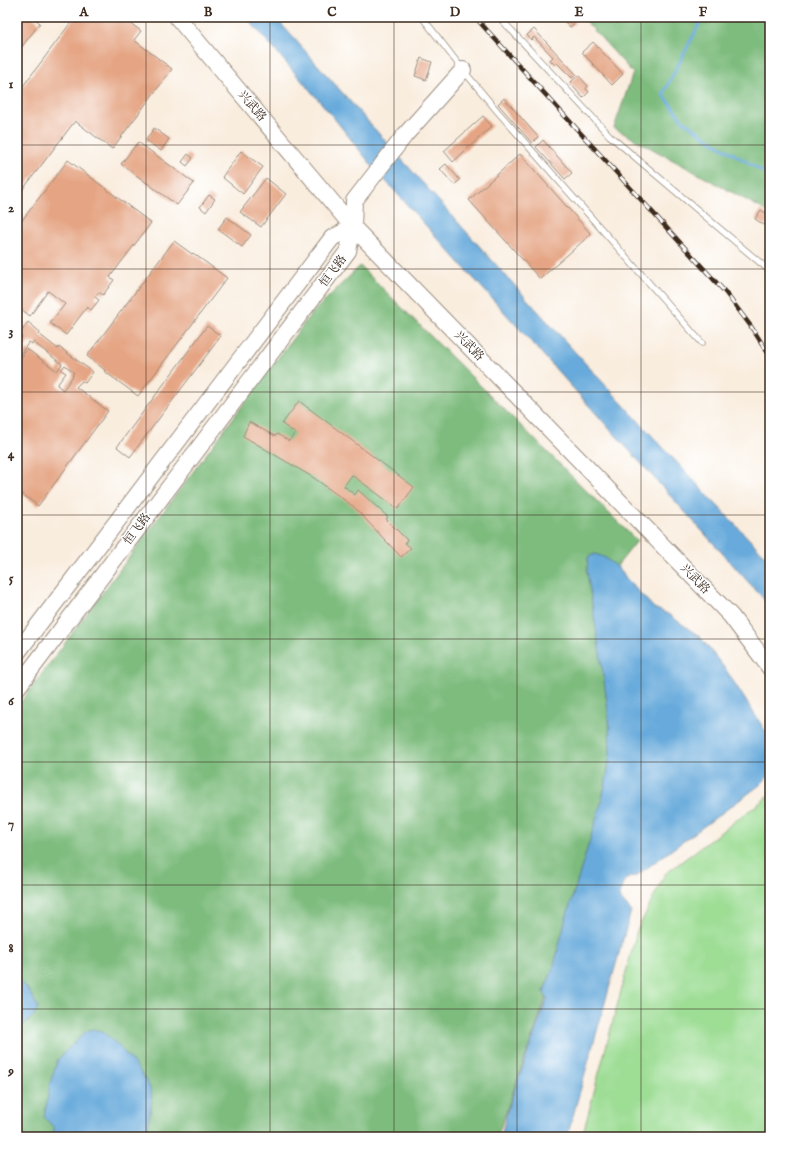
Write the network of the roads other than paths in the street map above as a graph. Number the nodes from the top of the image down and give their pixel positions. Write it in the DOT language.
graph roads {
  1 [pos="177,17"];
  2 [pos="422,17"];
  3 [pos="499,17"];
  4 [pos="463,70"];
  5 [pos="353,227"];
  6 [pos="770,271"];
  7 [pos="702,343"];
  8 [pos="17,653"];
  9 [pos="770,668"];
  10 [pos="20,677"];
  1 -- 5 [label="main road, 兴武路"];
  2 -- 4 [label="lane"];
  3 -- 6 [label="lane"];
  4 -- 5 [label="main road"];
  4 -- 7 [label="lane"];
  5 -- 8 [label="main road, 恒飞路"];
  5 -- 9 [label="main road, 兴武路"];
  5 -- 10 [label="main road, 恒飞路"];
}
